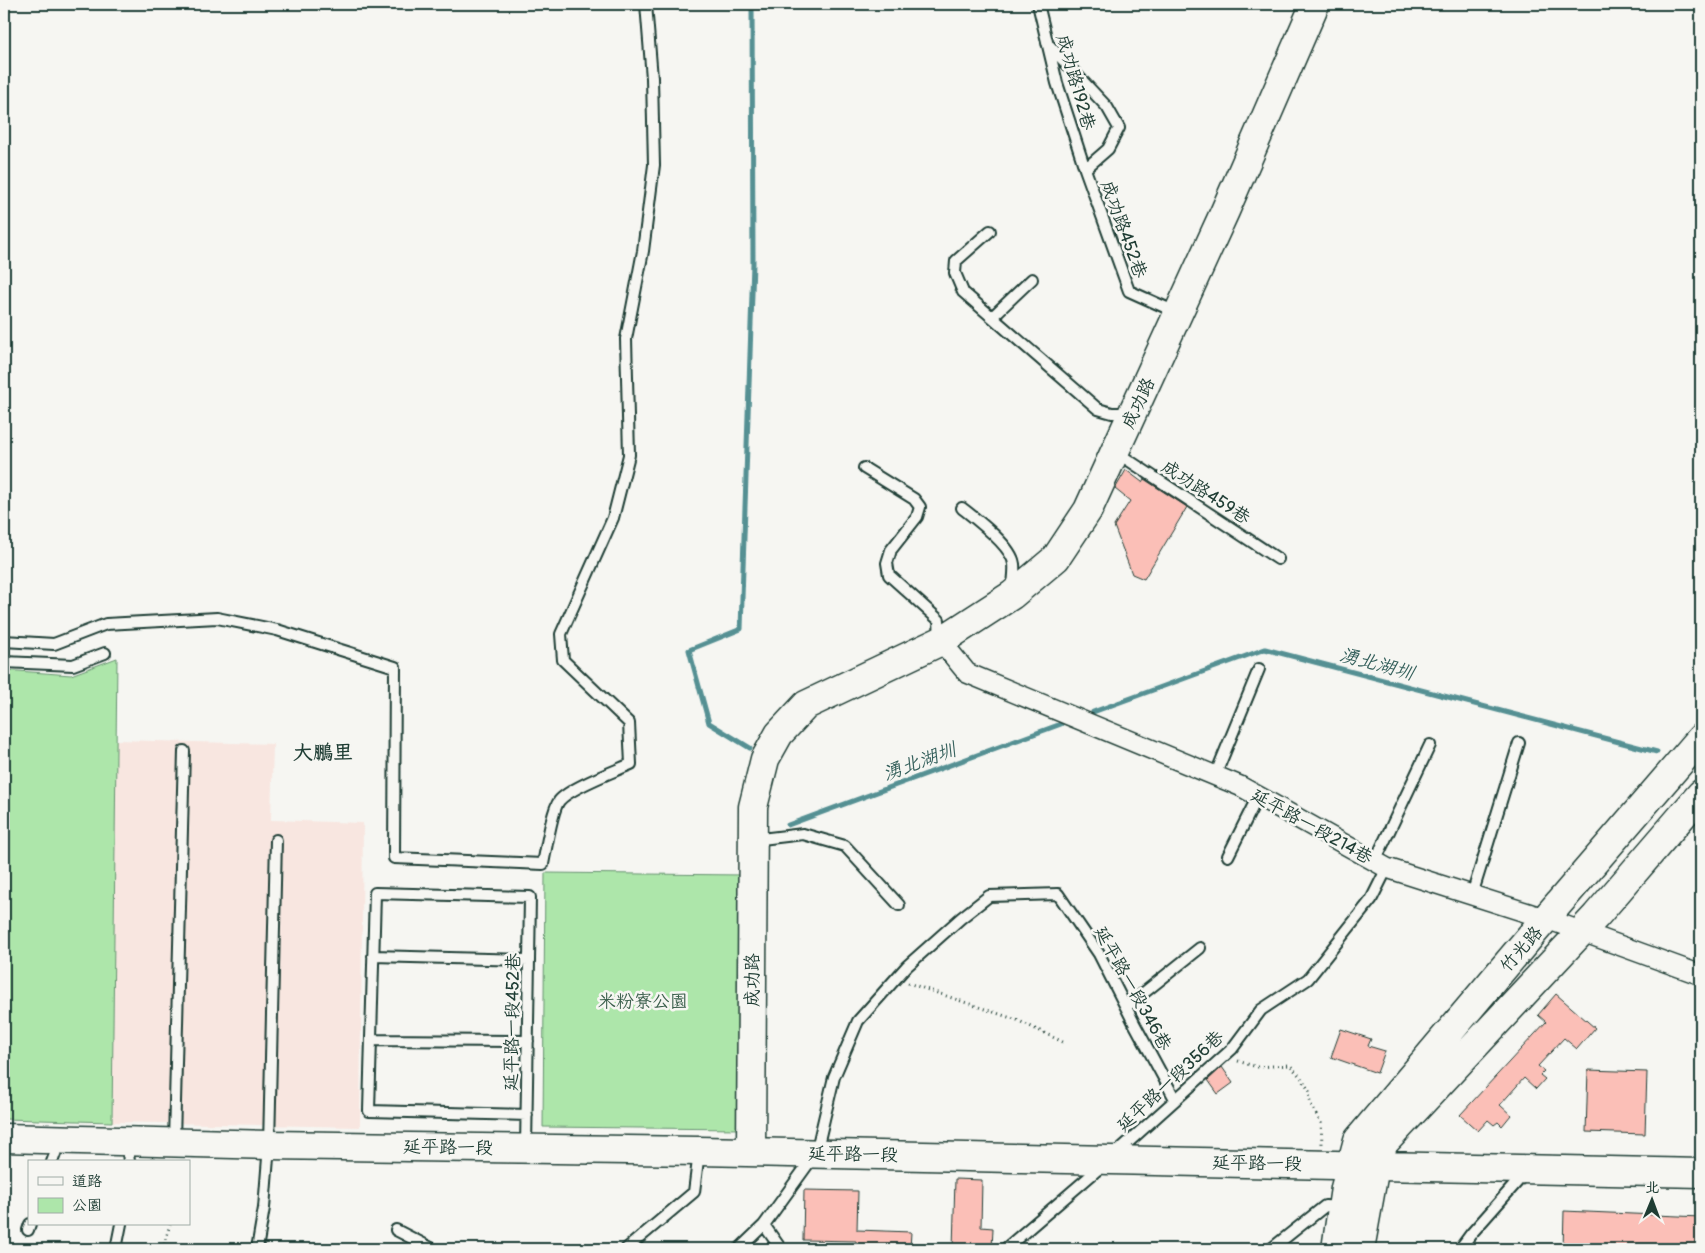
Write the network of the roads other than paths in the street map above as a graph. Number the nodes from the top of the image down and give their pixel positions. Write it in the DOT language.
graph roads {
  1 [pos="646,4"];
  2 [pos="1038,4"];
  3 [pos="1315,4"];
  4 [pos="1047,43"];
  5 [pos="1085,169"];
  6 [pos="990,231"];
  7 [pos="1032,279"];
  8 [pos="1179,313"];
  9 [pos="992,317"];
  10 [pos="1133,413"];
  11 [pos="1116,452"];
  12 [pos="864,468"];
  13 [pos="962,508"];
  14 [pos="1278,559"];
  15 [pos="1012,595"];
  16 [pos="941,641"];
  17 [pos="4,642"];
  18 [pos="105,653"];
  19 [pos="4,662"];
  20 [pos="1259,670"];
  21 [pos="1701,738"];
  22 [pos="1519,743"];
  23 [pos="1430,745"];
  24 [pos="184,751"];
  25 [pos="1215,776"];
  26 [pos="1701,794"];
  27 [pos="1258,796"];
  28 [pos="276,840"];
  29 [pos="752,840"];
  30 [pos="1228,856"];
  31 [pos="1381,865"];
  32 [pos="1472,895"];
  33 [pos="899,905"];
  34 [pos="1547,919"];
  35 [pos="1580,931"];
  36 [pos="1200,948"];
  37 [pos="373,956"];
  38 [pos="528,960"];
  39 [pos="1701,975"];
  40 [pos="1126,1008"];
  41 [pos="371,1040"];
  42 [pos="528,1042"];
  43 [pos="1175,1099"];
  44 [pos="527,1115"];
  45 [pos="4,1138"];
  46 [pos="174,1142"];
  47 [pos="269,1145"];
  48 [pos="526,1148"];
  49 [pos="56,1151"];
  50 [pos="128,1151"];
  51 [pos="699,1151"];
  52 [pos="751,1152"];
  53 [pos="816,1153"];
  54 [pos="1109,1160"];
  55 [pos="1363,1166"];
  56 [pos="1528,1169"];
  57 [pos="1701,1173"];
  58 [pos="1342,1208"];
  59 [pos="121,1226"];
  60 [pos="764,1226"];
  61 [pos="396,1230"];
  62 [pos="116,1249"];
  63 [pos="257,1249"];
  64 [pos="433,1249"];
  65 [pos="626,1249"];
  66 [pos="739,1249"];
  67 [pos="781,1249"];
  68 [pos="1005,1249"];
  69 [pos="1271,1249"];
  70 [pos="1336,1249"];
  71 [pos="1360,1249"];
  72 [pos="1460,1249"];
  1 -- 17 [label="lane"];
  2 -- 4 [label="lane, 成功路192巷"];
  3 -- 8 [label="street, 成功路"];
  4 -- 5 [label="lane, 成功路192巷"];
  4 -- 5 [label="lane, 成功路452巷"];
  5 -- 8 [label="lane, 成功路452巷"];
  6 -- 9 [label="lane"];
  7 -- 9 [label="lane"];
  8 -- 10 [label="street, 成功路"];
  9 -- 10 [label="lane"];
  10 -- 11 [label="street, 成功路"];
  11 -- 14 [label="lane, 成功路459巷"];
  11 -- 15 [label="street, 成功路"];
  12 -- 16 [label="lane"];
  13 -- 15 [label="lane"];
  15 -- 16 [label="street, 成功路"];
  16 -- 25 [label="street, 延平路一段214巷"];
  16 -- 29 [label="street, 成功路"];
  18 -- 19 [label="lane"];
  20 -- 25 [label="lane"];
  21 -- 34 [label="street, 竹光路"];
  22 -- 32 [label="lane"];
  23 -- 31 [label="lane, 延平路一段356巷"];
  24 -- 46 [label="lane"];
  25 -- 27 [label="street, 延平路一段214巷"];
  26 -- 35 [label="street, 竹光路"];
  27 -- 30 [label="lane"];
  27 -- 31 [label="street, 延平路一段214巷"];
  28 -- 47 [label="lane"];
  29 -- 33 [label="lane"];
  29 -- 52 [label="street, 成功路"];
  31 -- 32 [label="street, 延平路一段214巷"];
  31 -- 43 [label="lane, 延平路一段356巷"];
  32 -- 34 [label="street, 延平路一段214巷"];
  34 -- 35 [label="street, 延平路一段214巷"];
  34 -- 55 [label="street, 竹光路"];
  35 -- 39 [label="street, 延平路一段214巷"];
  35 -- 55 [label="street, 竹光路"];
  36 -- 40 [label="lane"];
  37 -- 38 [label="lane"];
  37 -- 38 [label="lane, 延平路一段452巷"];
  37 -- 41 [label="lane"];
  38 -- 42 [label="lane, 延平路一段452巷"];
  40 -- 43 [label="lane, 延平路一段346巷"];
  40 -- 53 [label="lane, 延平路一段346巷"];
  41 -- 42 [label="lane"];
  41 -- 44 [label="lane"];
  42 -- 44 [label="lane, 延平路一段452巷"];
  43 -- 54 [label="lane, 延平路一段356巷"];
  44 -- 48 [label="lane, 延平路一段452巷"];
  45 -- 49 [label="street, 延平路一段"];
  46 -- 47 [label="street, 延平路一段"];
  46 -- 50 [label="street, 延平路一段"];
  47 -- 48 [label="street, 延平路一段"];
  47 -- 63 [label="lane"];
  48 -- 51 [label="street, 延平路一段"];
  49 -- 50 [label="street, 延平路一段"];
  51 -- 52 [label="street, 延平路一段"];
  51 -- 65 [label="lane"];
  52 -- 53 [label="street, 延平路一段"];
  53 -- 54 [label="street, 延平路一段"];
  53 -- 60 [label="lane"];
  54 -- 55 [label="street, 延平路一段"];
  54 -- 68 [label="lane, 延平路一段356巷"];
  55 -- 56 [label="street, 延平路一段"];
  55 -- 58 [label="street"];
  55 -- 71 [label="street"];
  56 -- 57 [label="street, 延平路一段"];
  56 -- 72 [label="lane"];
  58 -- 69 [label="lane"];
  58 -- 70 [label="street"];
  59 -- 62 [label="lane"];
  60 -- 66 [label="lane"];
  60 -- 67 [label="lane"];
  61 -- 64 [label="lane"];
}
